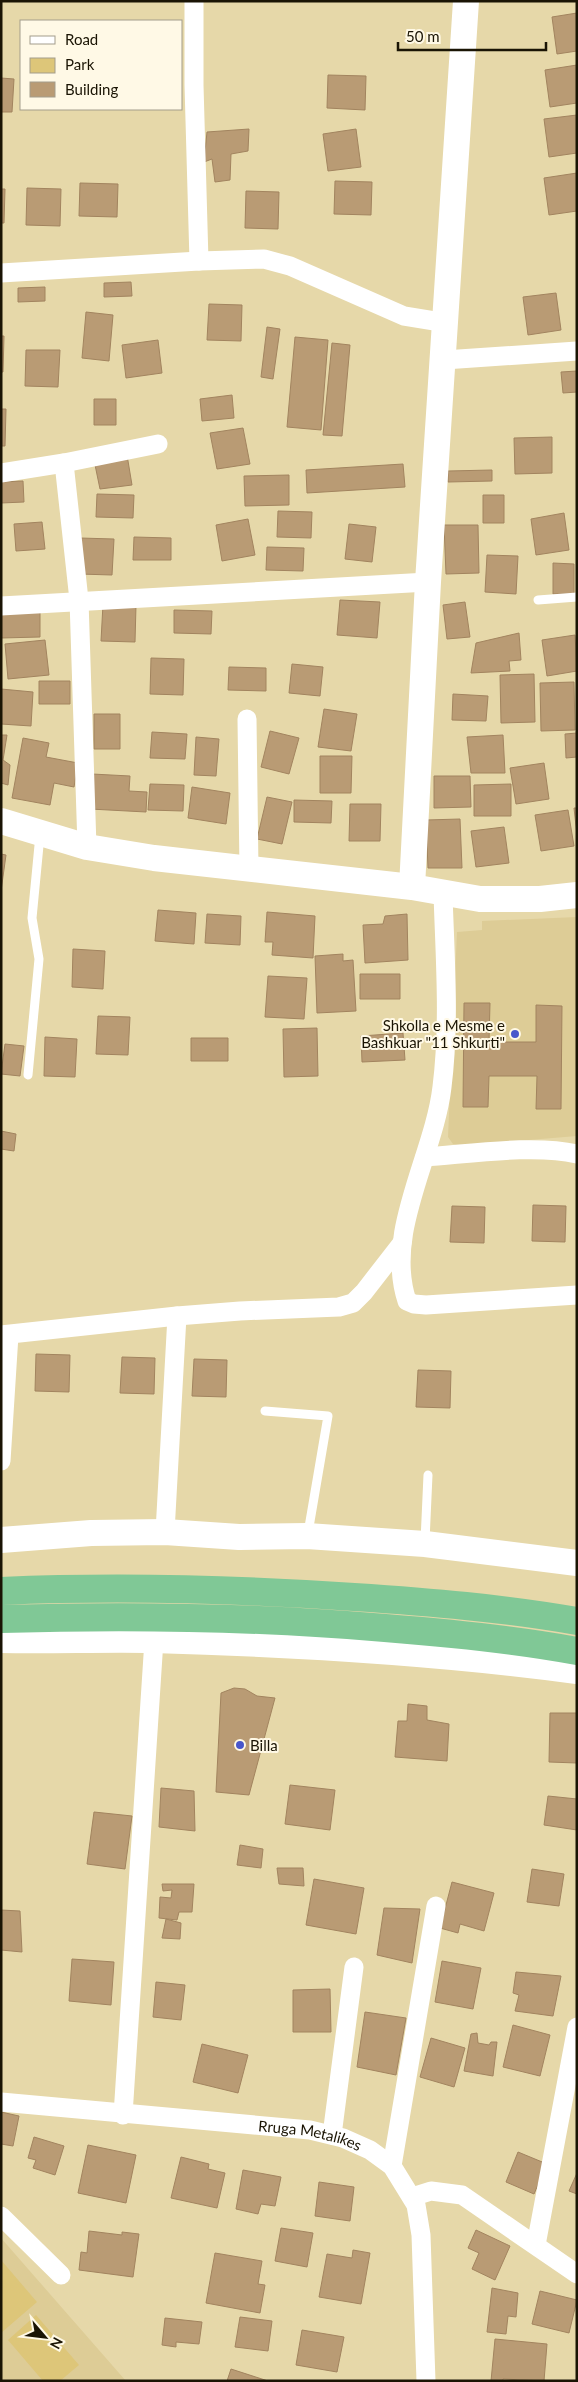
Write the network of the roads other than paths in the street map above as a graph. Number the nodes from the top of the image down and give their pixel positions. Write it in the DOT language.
graph roads {
  1 [pos="194,1"];
  2 [pos="466,1"];
  3 [pos="200,260"];
  4 [pos="1,273"];
  5 [pos="446,323"];
  6 [pos="577,351"];
  7 [pos="444,360"];
  8 [pos="158,444"];
  9 [pos="64,463"];
  10 [pos="1,473"];
  11 [pos="428,582"];
  12 [pos="577,597"];
  13 [pos="79,600"];
  14 [pos="538,600"];
  15 [pos="1,606"];
  16 [pos="247,719"];
  17 [pos="1,822"];
  18 [pos="40,834"];
  19 [pos="87,847"];
  20 [pos="249,870"];
  21 [pos="412,887"];
  22 [pos="443,894"];
  23 [pos="577,895"];
  24 [pos="28,1076"];
  25 [pos="577,1154"];
  26 [pos="425,1157"];
  27 [pos="402,1243"];
  28 [pos="577,1296"];
  29 [pos="178,1316"];
  30 [pos="5,1335"];
  31 [pos="265,1411"];
  32 [pos="1,1461"];
  33 [pos="428,1475"];
  34 [pos="165,1532"];
  35 [pos="307,1536"];
  36 [pos="1,1540"];
  37 [pos="425,1544"];
  38 [pos="577,1563"];
  39 [pos="1,1591"];
  40 [pos="1,1619"];
  41 [pos="577,1621"];
  42 [pos="1,1640"];
  43 [pos="154,1640"];
  44 [pos="577,1651"];
  45 [pos="577,1671"];
  46 [pos="436,1906"];
  47 [pos="354,1967"];
  48 [pos="577,2027"];
  49 [pos="1,2102"];
  50 [pos="123,2115"];
  51 [pos="332,2135"];
  52 [pos="392,2166"];
  53 [pos="412,2197"];
  54 [pos="1,2216"];
  55 [pos="536,2246"];
  56 [pos="577,2274"];
  57 [pos="61,2275"];
  58 [pos="426,2381"];
  1 -- 3 [label="street"];
  2 -- 5 [label="street"];
  3 -- 4 [label="street"];
  3 -- 5 [label="street"];
  5 -- 7 [label="street"];
  6 -- 7 [label="street"];
  7 -- 11 [label="street"];
  8 -- 9 [label="street"];
  9 -- 10 [label="street"];
  9 -- 13 [label="street"];
  11 -- 13 [label="street"];
  11 -- 21 [label="street"];
  12 -- 14 [label="lane"];
  13 -- 15 [label="street"];
  13 -- 19 [label="street"];
  16 -- 20 [label="street"];
  17 -- 18 [label="street"];
  18 -- 19 [label="street"];
  18 -- 24 [label="lane"];
  19 -- 20 [label="street"];
  20 -- 21 [label="street"];
  21 -- 22 [label="street"];
  22 -- 23 [label="street"];
  22 -- 26 [label="street"];
  25 -- 26 [label="street"];
  26 -- 27 [label="street"];
  27 -- 28 [label="street"];
  27 -- 29 [label="street"];
  29 -- 30 [label="street"];
  29 -- 34 [label="street"];
  30 -- 32 [label="street"];
  31 -- 35 [label="lane"];
  33 -- 37 [label="lane"];
  34 -- 35 [label="street"];
  34 -- 36 [label="street"];
  35 -- 37 [label="street"];
  37 -- 38 [label="street"];
  39 -- 41 [label="highway"];
  40 -- 44 [label="highway"];
  42 -- 43 [label="street"];
  43 -- 45 [label="street"];
  43 -- 50 [label="street"];
  46 -- 52 [label="street"];
  47 -- 51 [label="street"];
  48 -- 55 [label="street"];
  49 -- 50 [label="street, Rruga Metalikes"];
  50 -- 51 [label="street, Rruga Metalikes"];
  51 -- 52 [label="street, Rruga Metalikes"];
  52 -- 53 [label="street, Rruga Metalikes"];
  53 -- 55 [label="street"];
  53 -- 58 [label="street, Rruga Metalikes"];
  54 -- 57 [label="street"];
  55 -- 56 [label="street"];
}
